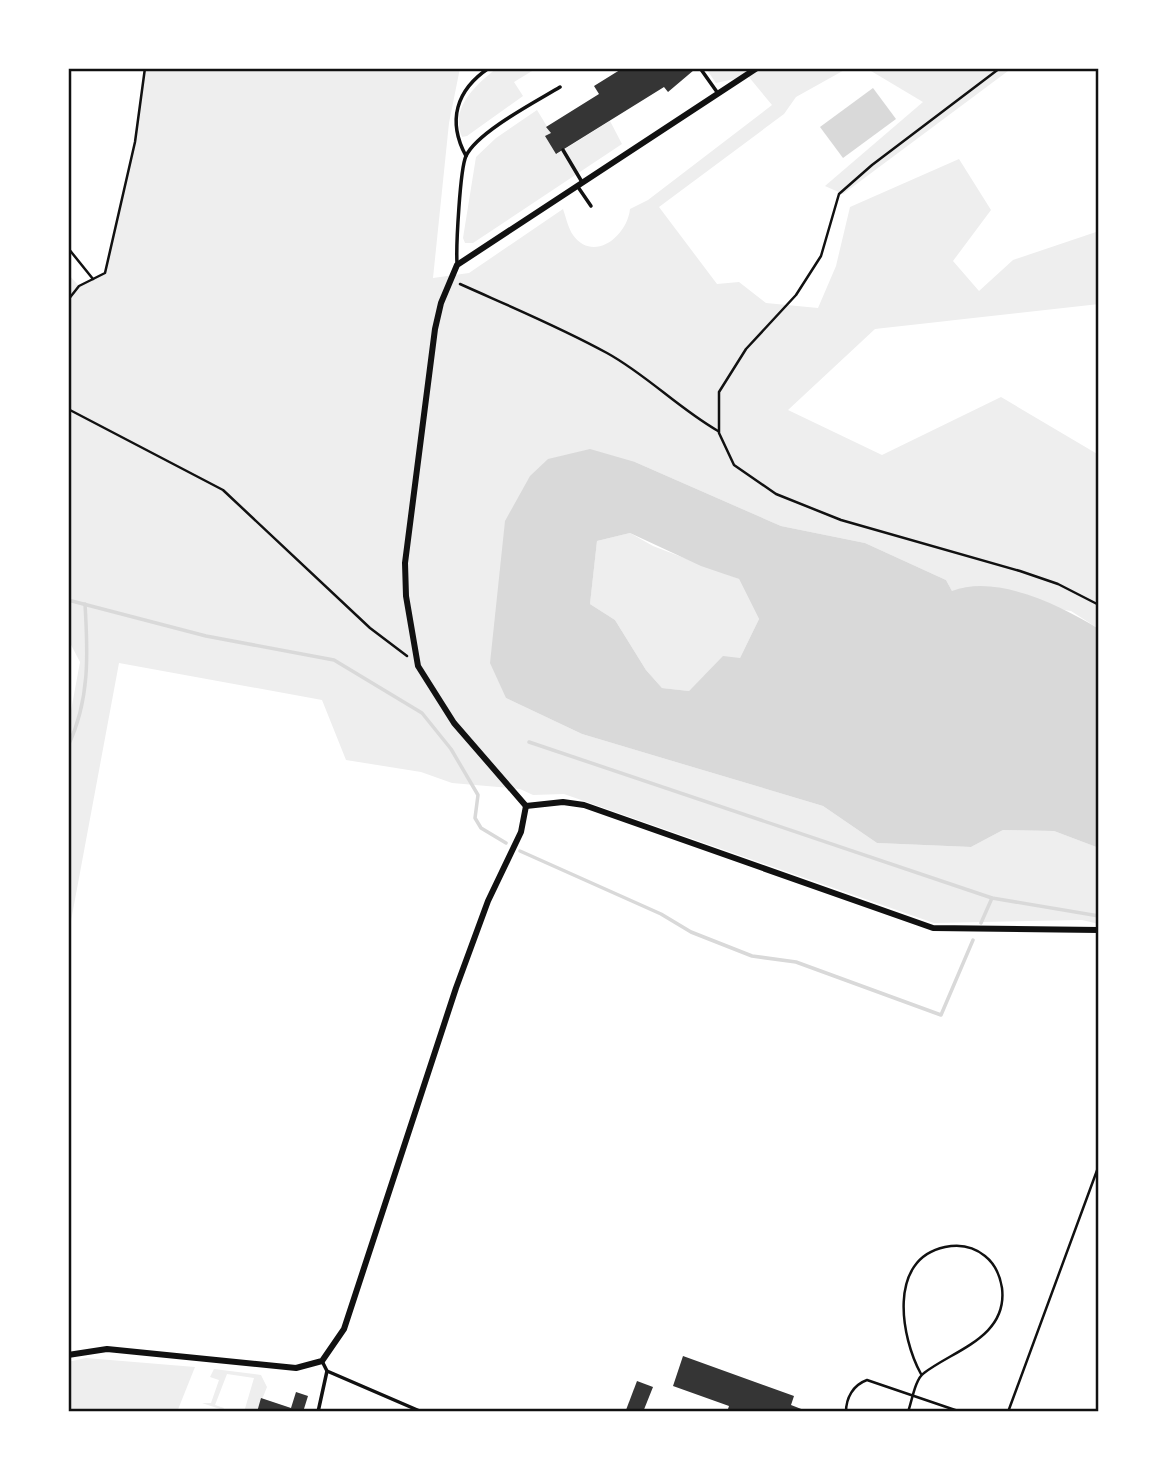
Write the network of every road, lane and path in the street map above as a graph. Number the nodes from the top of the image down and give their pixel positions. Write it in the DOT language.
graph roads {
  1 [pos="145,68"];
  2 [pos="489,68"];
  3 [pos="700,68"];
  4 [pos="757,68"];
  5 [pos="984,68"];
  6 [pos="1000,68"];
  7 [pos="986,76"];
  8 [pos="561,86"];
  9 [pos="718,94"];
  10 [pos="563,150"];
  11 [pos="466,156"];
  12 [pos="581,186"];
  13 [pos="591,206"];
  14 [pos="68,248"];
  15 [pos="457,265"];
  16 [pos="93,279"];
  17 [pos="451,280"];
  18 [pos="68,300"];
  19 [pos="68,409"];
  20 [pos="719,431"];
  21 [pos="1099,605"];
  22 [pos="418,666"];
  23 [pos="526,806"];
  24 [pos="1099,930"];
  25 [pos="1099,1165"];
  26 [pos="68,1354"];
  27 [pos="322,1361"];
  28 [pos="327,1371"];
  29 [pos="921,1374"];
  30 [pos="914,1395"];
  31 [pos="318,1412"];
  32 [pos="422,1412"];
  33 [pos="846,1412"];
  34 [pos="908,1412"];
  35 [pos="961,1412"];
  36 [pos="1008,1412"];
  1 -- 16 [label="path"];
  2 -- 11 [label="lane"];
  3 -- 9 [label="lane"];
  4 -- 9 [label="street"];
  5 -- 7 [label="path"];
  6 -- 7 [label="path"];
  7 -- 20 [label="path"];
  8 -- 11 [label="lane"];
  9 -- 12 [label="street"];
  10 -- 12 [label="lane"];
  11 -- 15 [label="lane"];
  12 -- 13 [label="lane"];
  12 -- 15 [label="street"];
  14 -- 16 [label="path"];
  15 -- 17 [label="street"];
  16 -- 18 [label="path"];
  17 -- 20 [label="path"];
  17 -- 22 [label="street"];
  19 -- 22 [label="path"];
  20 -- 21 [label="path"];
  22 -- 23 [label="street"];
  23 -- 24 [label="street"];
  23 -- 27 [label="street"];
  25 -- 36 [label="path"];
  26 -- 27 [label="street"];
  27 -- 28 [label="lane"];
  28 -- 31 [label="lane"];
  28 -- 32 [label="lane"];
  29 -- 29 [label="path"];
  29 -- 30 [label="path"];
  30 -- 33 [label="path"];
  30 -- 34 [label="path"];
  30 -- 35 [label="path"];
}
